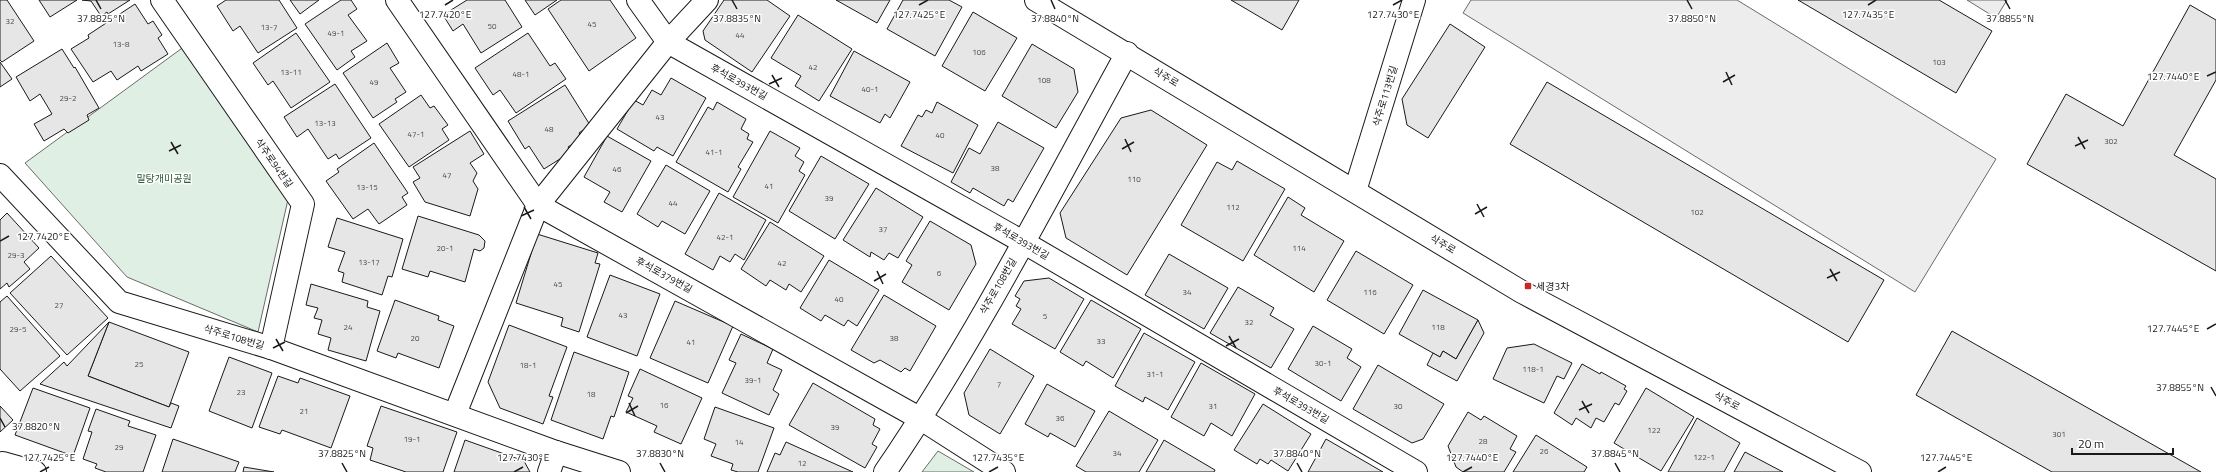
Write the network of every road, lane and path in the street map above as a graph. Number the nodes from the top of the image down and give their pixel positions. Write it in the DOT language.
graph roads {
  1 [pos="162,0"];
  2 [pos="397,0"];
  3 [pos="638,0"];
  4 [pos="707,0"];
  5 [pos="1036,0"];
  6 [pos="1414,0"];
  7 [pos="668,42"];
  8 [pos="1127,53"];
  9 [pos="0,175"];
  10 [pos="1355,191"];
  11 [pos="538,205"];
  12 [pos="1023,242"];
  13 [pos="271,348"];
  14 [pos="455,414"];
  15 [pos="921,419"];
  16 [pos="556,452"];
  17 [pos="0,465"];
  18 [pos="35,472"];
  19 [pos="549,472"];
  20 [pos="619,472"];
  21 [pos="885,472"];
  22 [pos="1004,472"];
  23 [pos="1416,472"];
  24 [pos="1860,472"];
  1 -- 13 [label="street, 삭주로94번길"];
  2 -- 11 [label="street, 후석로379번길"];
  3 -- 7 [label="street, 후석로393번길"];
  4 -- 7 [label="street"];
  5 -- 8 [label="street, 삭주로"];
  6 -- 10 [label="street, 삭주로113번길"];
  7 -- 11 [label="street"];
  7 -- 12 [label="street, 후석로393번길"];
  8 -- 10 [label="street, 삭주로"];
  8 -- 12 [label="street, 삭주로108번길"];
  9 -- 13 [label="street, 삭주로108번길"];
  10 -- 24 [label="street, 삭주로"];
  11 -- 14 [label="street"];
  11 -- 15 [label="street, 후석로379번길"];
  12 -- 15 [label="street, 삭주로108번길"];
  12 -- 23 [label="street, 후석로393번길"];
  13 -- 14 [label="street, 삭주로108번길"];
  14 -- 16 [label="street, 삭주로108번길"];
  15 -- 21 [label="street, 삭주로108번길"];
  15 -- 22 [label="street, 후석로379번길"];
  16 -- 19 [label="street"];
  16 -- 20 [label="street, 삭주로108번길"];
  17 -- 18 [label="street"];
}
